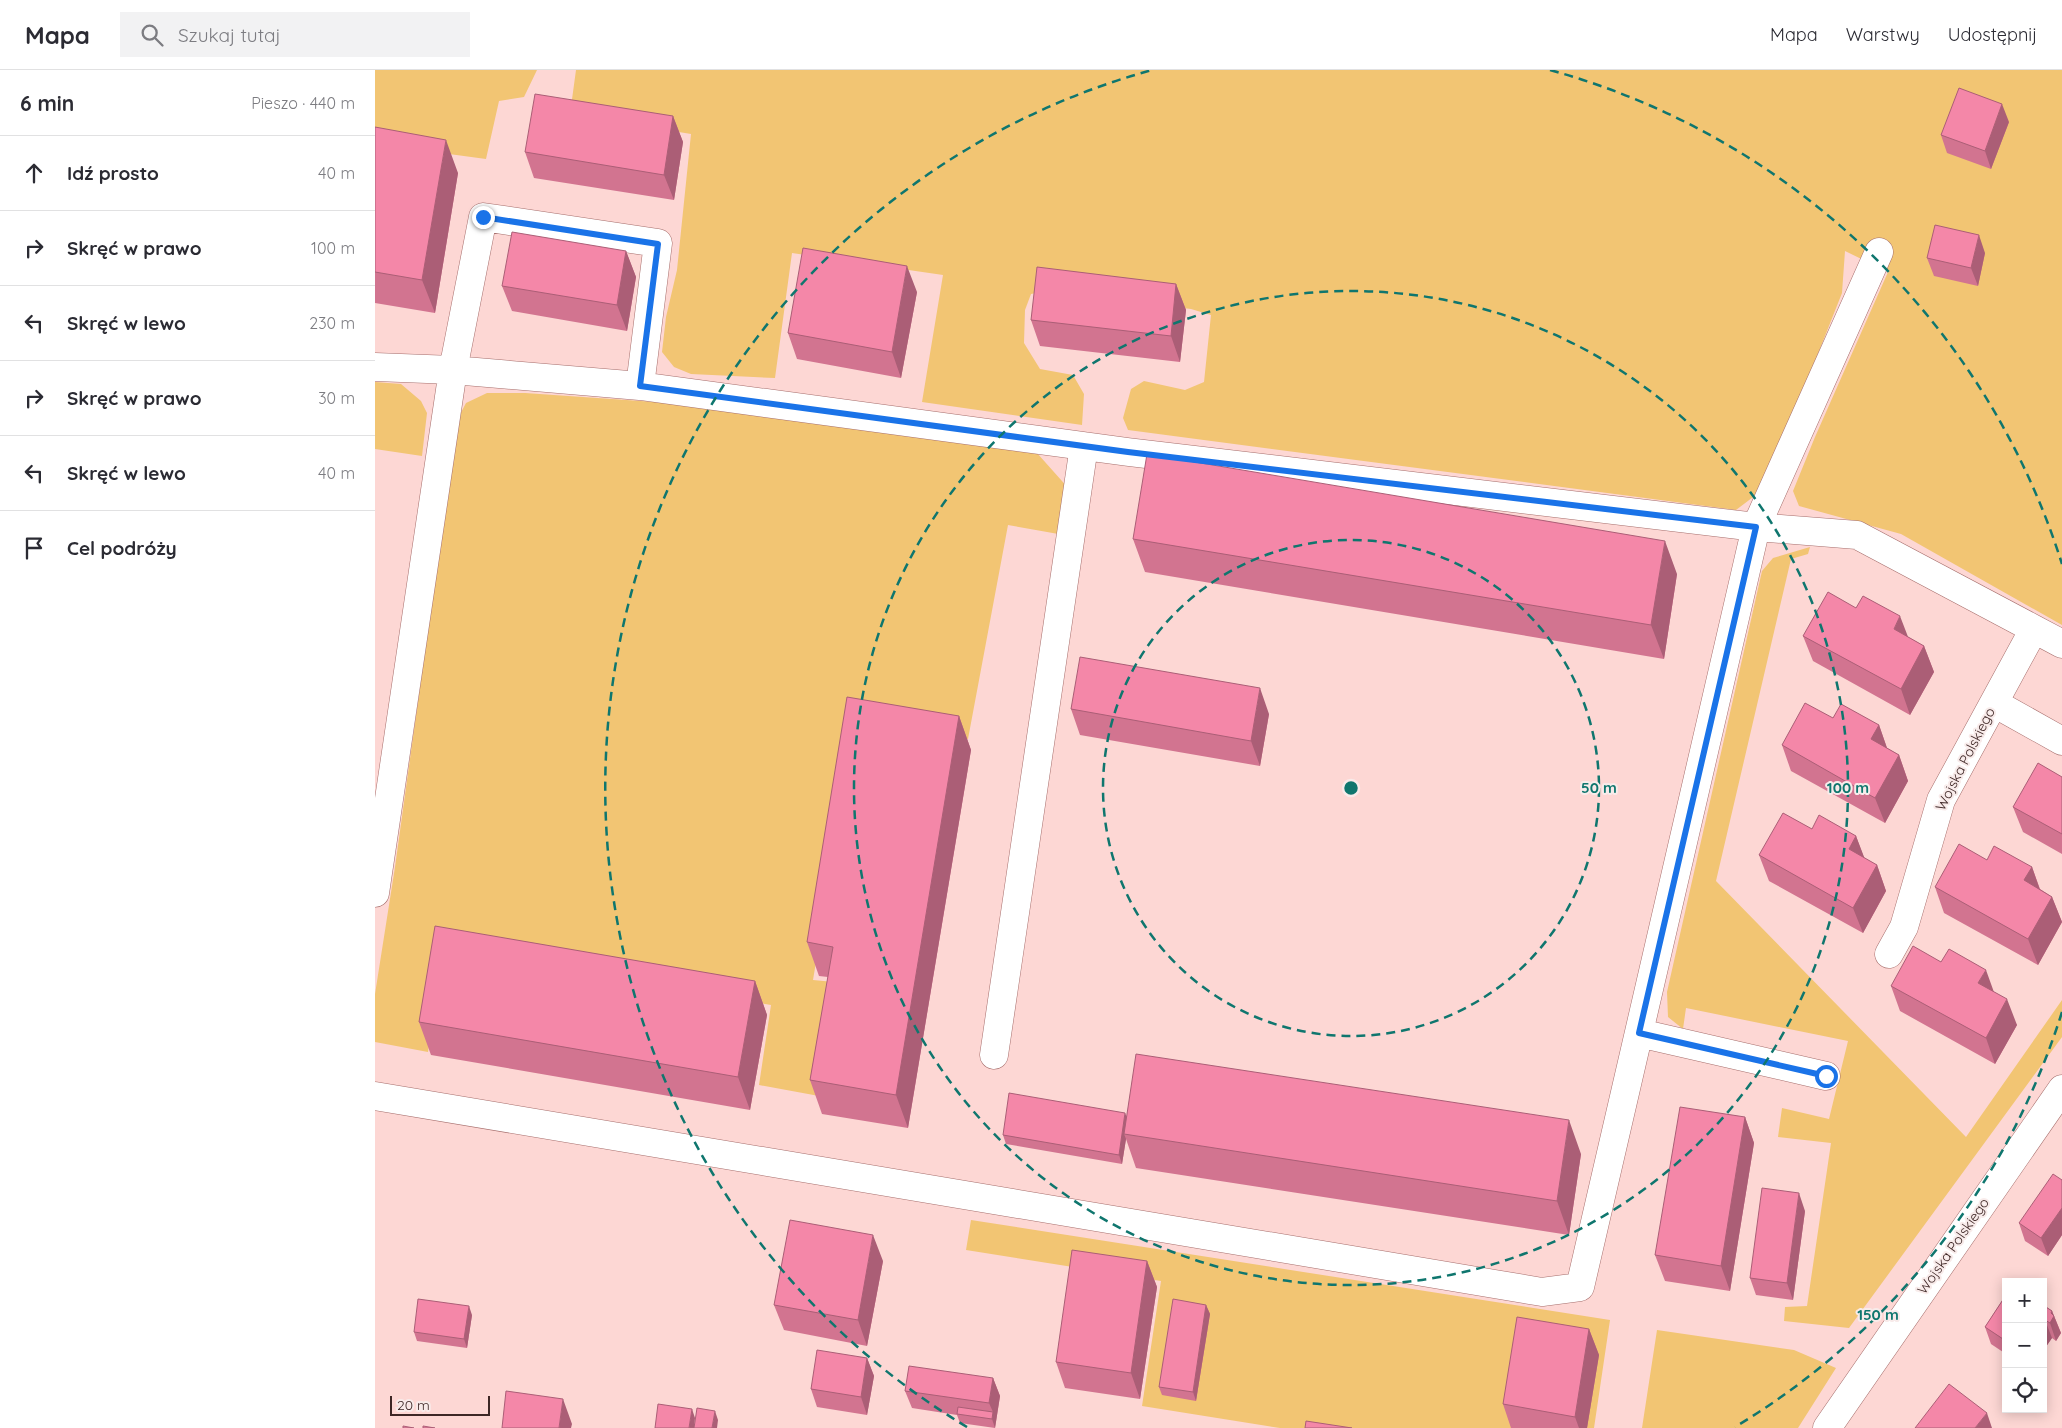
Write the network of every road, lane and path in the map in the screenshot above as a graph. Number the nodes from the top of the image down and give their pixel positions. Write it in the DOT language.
graph roads {
  1 [pos="1879,252"];
  2 [pos="375,367"];
  3 [pos="453,370"];
  4 [pos="640,386"];
  5 [pos="1084,446"];
  6 [pos="1756,527"];
  7 [pos="2034,629"];
  8 [pos="2062,644"];
  9 [pos="1994,703"];
  10 [pos="2062,740"];
  11 [pos="375,893"];
  12 [pos="1889,954"];
  13 [pos="1639,1033"];
  14 [pos="994,1055"];
  15 [pos="1826,1076"];
  16 [pos="2062,1089"];
  17 [pos="375,1096"];
  18 [pos="1827,1428"];
  1 -- 6 [label="street"];
  2 -- 3 [label="street"];
  3 -- 4 [label="street"];
  3 -- 4 [label="street"];
  3 -- 11 [label="street"];
  4 -- 5 [label="street"];
  5 -- 6 [label="street"];
  5 -- 14 [label="street"];
  6 -- 7 [label="street"];
  6 -- 13 [label="street"];
  7 -- 8 [label="street"];
  7 -- 9 [label="street, Wojska Polskiego"];
  9 -- 10 [label="street"];
  9 -- 12 [label="street, Wojska Polskiego"];
  13 -- 15 [label="street"];
  13 -- 17 [label="street"];
  16 -- 18 [label="street, Wojska Polskiego"];
}
